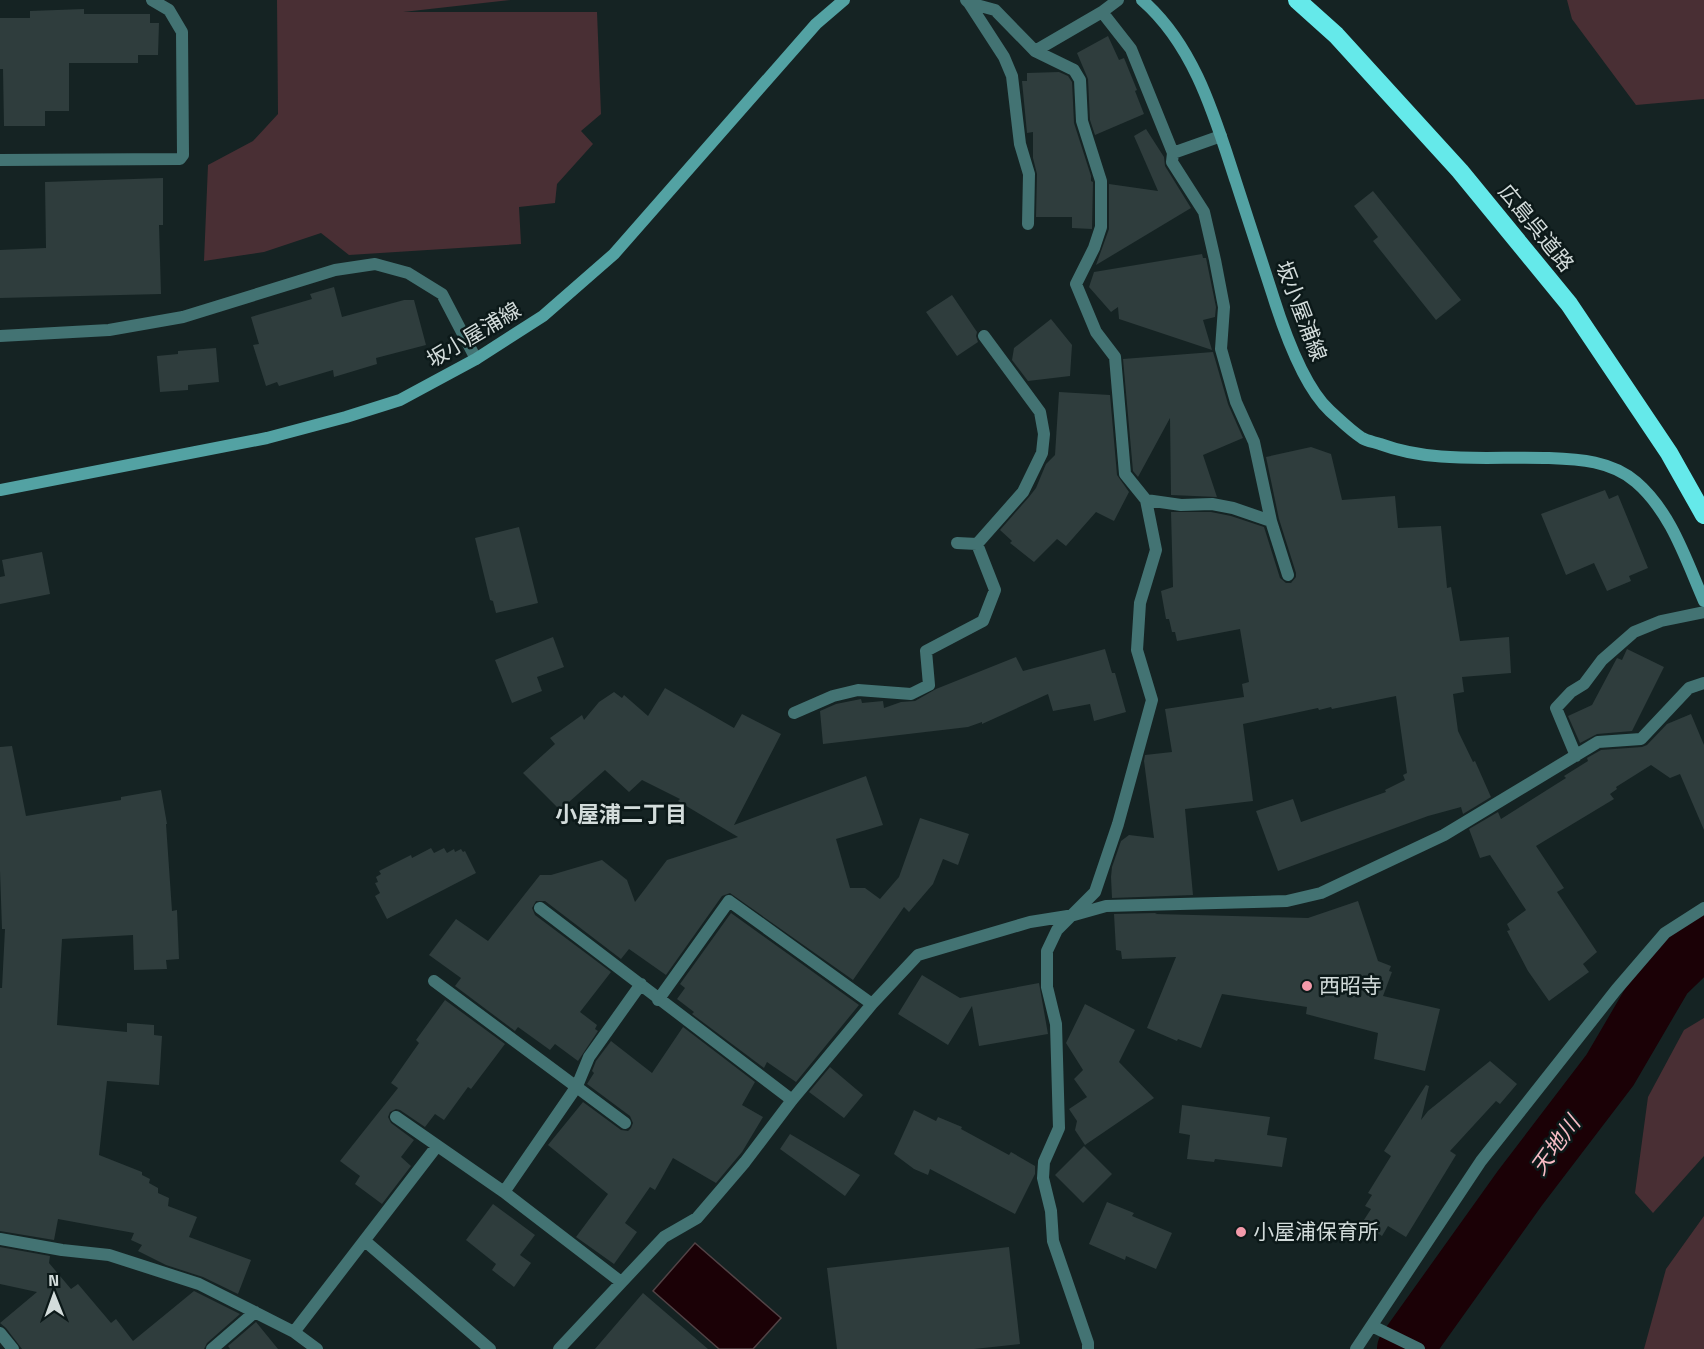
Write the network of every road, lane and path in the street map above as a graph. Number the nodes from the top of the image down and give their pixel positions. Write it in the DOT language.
graph roads {
  1 [pos="152,0"];
  2 [pos="844,0"];
  3 [pos="1118,0"];
  4 [pos="1142,0"];
  5 [pos="1297,0"];
  6 [pos="968,2"];
  7 [pos="1102,12"];
  8 [pos="1035,51"];
  9 [pos="1221,136"];
  10 [pos="1173,153"];
  11 [pos="0,160"];
  12 [pos="1028,225"];
  13 [pos="0,336"];
  14 [pos="984,336"];
  15 [pos="476,359"];
  16 [pos="0,490"];
  17 [pos="1146,500"];
  18 [pos="1704,515"];
  19 [pos="1271,521"];
  20 [pos="957,543"];
  21 [pos="976,544"];
  22 [pos="1288,575"];
  23 [pos="1704,601"];
  24 [pos="1704,612"];
  25 [pos="1704,683"];
  26 [pos="794,712"];
  27 [pos="1576,756"];
  28 [pos="540,908"];
  29 [pos="1704,908"];
  30 [pos="1074,915"];
  31 [pos="434,981"];
  32 [pos="640,984"];
  33 [pos="658,1000"];
  34 [pos="872,1004"];
  35 [pos="577,1086"];
  36 [pos="792,1100"];
  37 [pos="396,1117"];
  38 [pos="625,1123"];
  39 [pos="437,1146"];
  40 [pos="504,1192"];
  41 [pos="0,1239"];
  42 [pos="365,1240"];
  43 [pos="621,1282"];
  44 [pos="255,1312"];
  45 [pos="1372,1326"];
  46 [pos="294,1332"];
  47 [pos="0,1333"];
  48 [pos="13,1349"];
  49 [pos="212,1349"];
  50 [pos="317,1349"];
  51 [pos="490,1349"];
  52 [pos="559,1349"];
  53 [pos="1088,1349"];
  54 [pos="1356,1349"];
  55 [pos="1419,1349"];
  1 -- 11 [label="street"];
  2 -- 15 [label="main road, 坂小屋浦線"];
  3 -- 7 [label="street"];
  4 -- 9 [label="main road, 坂小屋浦線"];
  5 -- 18 [label="highway, 広島呉道路"];
  6 -- 8 [label="street"];
  6 -- 12 [label="street"];
  7 -- 8 [label="street"];
  7 -- 10 [label="street"];
  8 -- 17 [label="street"];
  9 -- 10 [label="street"];
  9 -- 23 [label="main road, 坂小屋浦線"];
  10 -- 19 [label="street"];
  13 -- 15 [label="street"];
  14 -- 21 [label="street"];
  15 -- 16 [label="main road, 坂小屋浦線"];
  17 -- 19 [label="street"];
  17 -- 30 [label="street"];
  19 -- 22 [label="street"];
  20 -- 21 [label="street"];
  21 -- 26 [label="street"];
  24 -- 27 [label="street"];
  25 -- 27 [label="street"];
  27 -- 30 [label="street"];
  28 -- 32 [label="street"];
  29 -- 45 [label="street"];
  30 -- 34 [label="street"];
  30 -- 53 [label="street"];
  31 -- 35 [label="street"];
  32 -- 33 [label="street"];
  32 -- 35 [label="street"];
  33 -- 34 [label="street"];
  33 -- 36 [label="street"];
  34 -- 36 [label="street"];
  35 -- 38 [label="street"];
  35 -- 40 [label="street"];
  36 -- 43 [label="street"];
  37 -- 39 [label="street"];
  39 -- 40 [label="street"];
  39 -- 42 [label="street"];
  40 -- 43 [label="street"];
  41 -- 44 [label="street"];
  42 -- 46 [label="street"];
  42 -- 51 [label="street"];
  43 -- 52 [label="street"];
  44 -- 46 [label="street"];
  44 -- 49 [label="street"];
  45 -- 54 [label="street"];
  45 -- 55 [label="street"];
  46 -- 50 [label="street"];
  47 -- 48 [label="street"];
}
